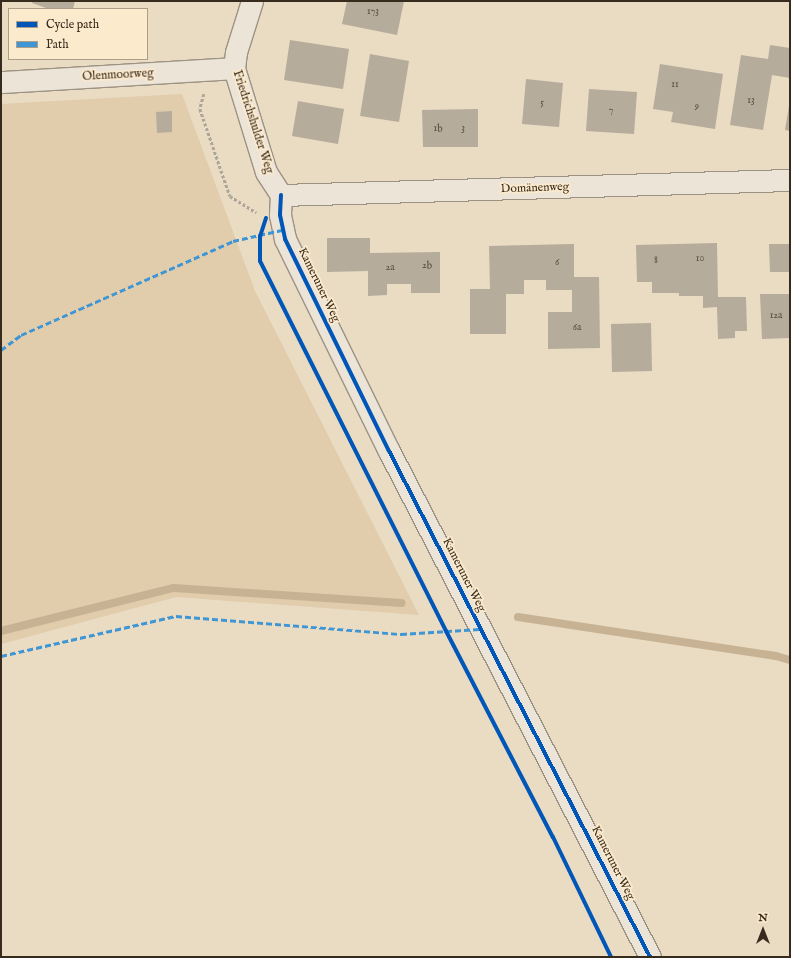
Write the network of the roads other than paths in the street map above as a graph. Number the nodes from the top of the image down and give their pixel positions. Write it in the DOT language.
graph roads {
  1 [pos="252,1"];
  2 [pos="234,68"];
  3 [pos="1,82"];
  4 [pos="790,180"];
  5 [pos="281,195"];
  6 [pos="650,957"];
  1 -- 2 [label="street, Friedrichshulder Weg"];
  2 -- 3 [label="street, Olenmoorweg"];
  2 -- 5 [label="street, Friedrichshulder Weg"];
  4 -- 5 [label="street, Domänenweg"];
  5 -- 6 [label="street, Kameruner Weg"];
}
